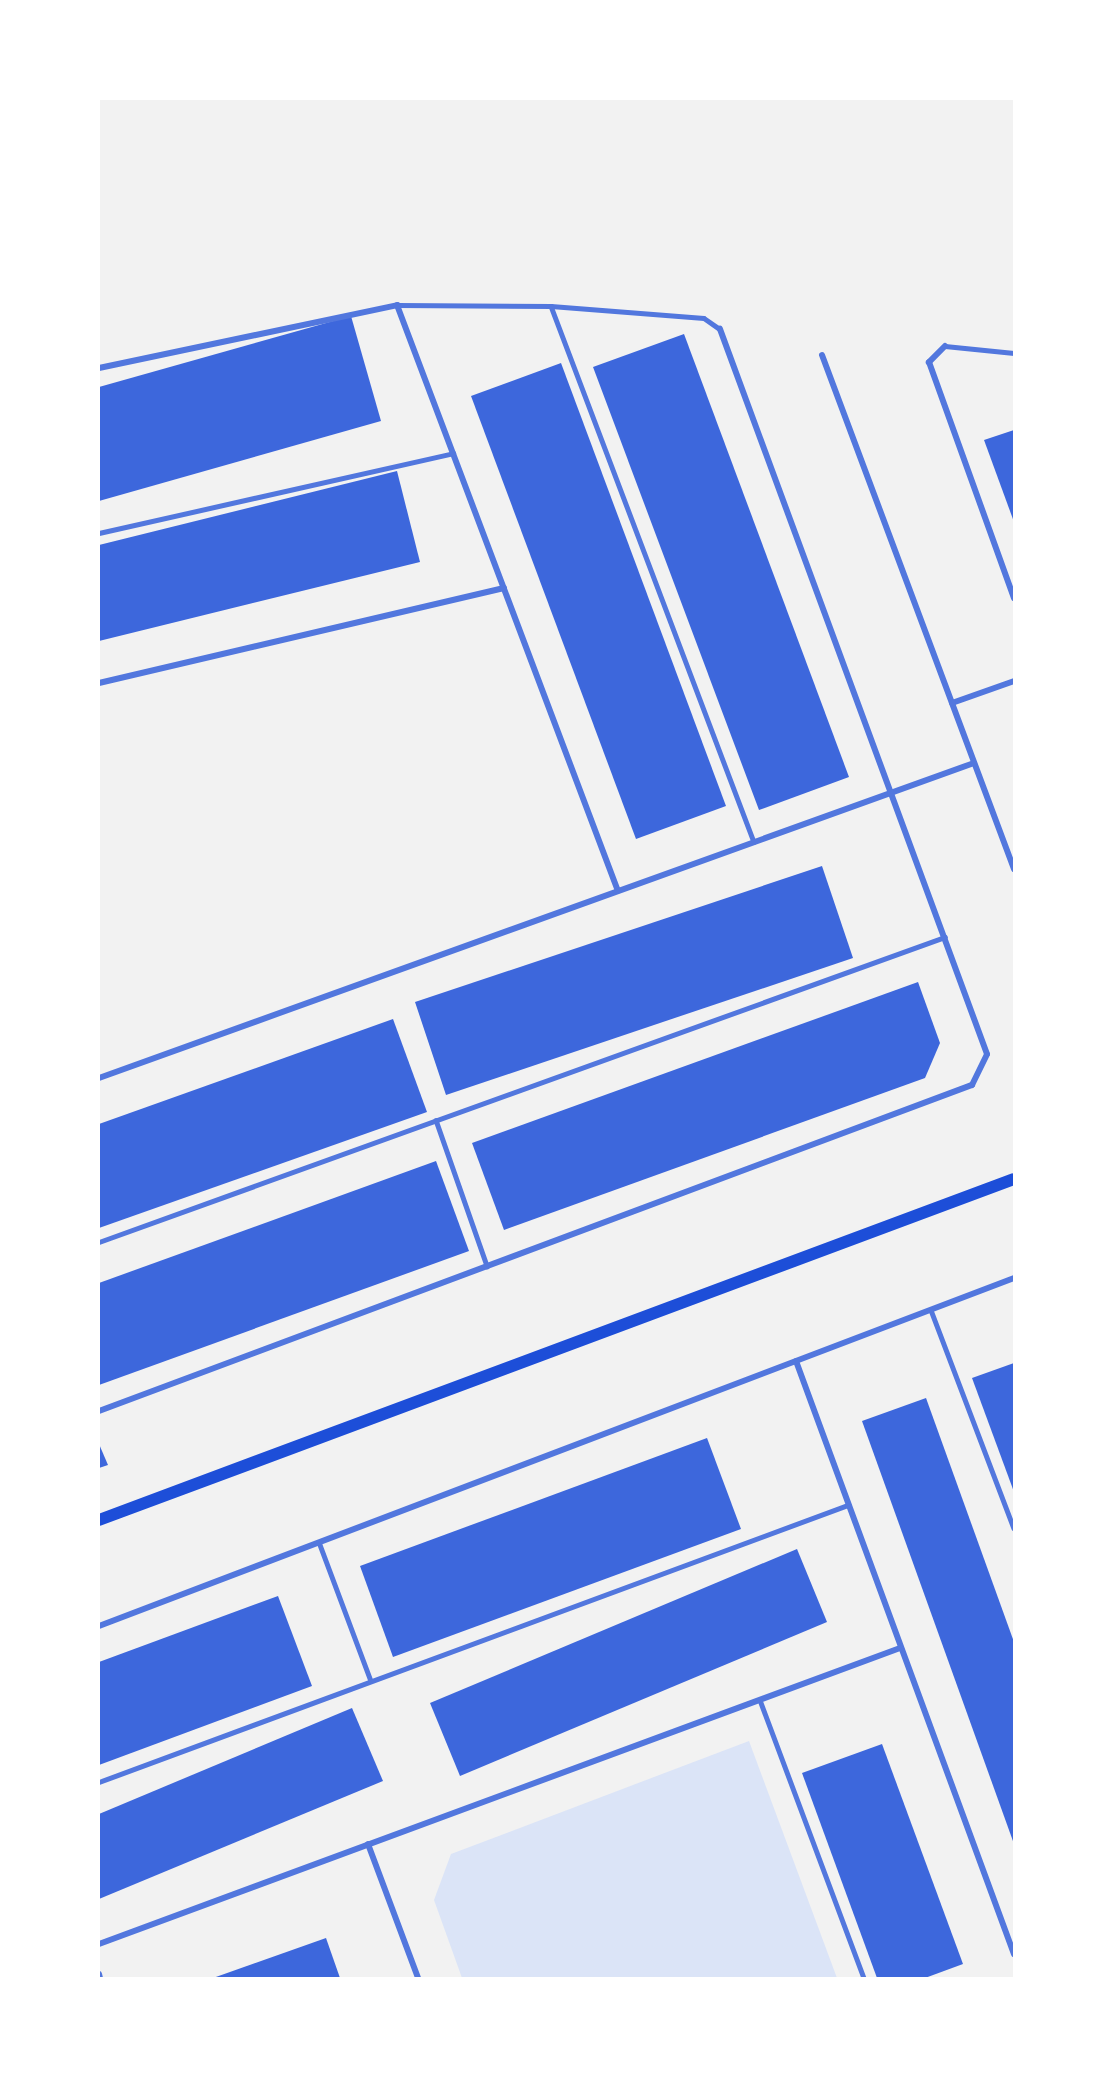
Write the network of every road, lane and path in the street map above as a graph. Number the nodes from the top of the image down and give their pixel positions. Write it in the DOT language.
graph roads {
  1 [pos="397,304"];
  2 [pos="551,306"];
  3 [pos="720,329"];
  4 [pos="945,346"];
  5 [pos="1014,353"];
  6 [pos="822,355"];
  7 [pos="99,368"];
  8 [pos="453,453"];
  9 [pos="99,533"];
  10 [pos="504,588"];
  11 [pos="1014,598"];
  12 [pos="1014,681"];
  13 [pos="99,683"];
  14 [pos="952,703"];
  15 [pos="974,762"];
  16 [pos="891,793"];
  17 [pos="754,842"];
  18 [pos="1014,869"];
  19 [pos="618,891"];
  20 [pos="945,937"];
  21 [pos="99,1078"];
  22 [pos="436,1120"];
  23 [pos="1014,1179"];
  24 [pos="99,1242"];
  25 [pos="487,1266"];
  26 [pos="1014,1278"];
  27 [pos="931,1310"];
  28 [pos="796,1361"];
  29 [pos="99,1411"];
  30 [pos="848,1505"];
  31 [pos="99,1520"];
  32 [pos="1014,1528"];
  33 [pos="319,1542"];
  34 [pos="99,1626"];
  35 [pos="900,1648"];
  36 [pos="371,1681"];
  37 [pos="760,1700"];
  38 [pos="99,1782"];
  39 [pos="368,1844"];
  40 [pos="99,1944"];
  41 [pos="1014,1954"];
  42 [pos="418,1978"];
  43 [pos="864,1978"];
  1 -- 2 [label="lane"];
  1 -- 7 [label="street"];
  1 -- 8 [label="street"];
  2 -- 3 [label="lane"];
  2 -- 17 [label="lane"];
  3 -- 16 [label="street"];
  4 -- 5 [label="lane"];
  4 -- 11 [label="street"];
  6 -- 14 [label="street"];
  8 -- 9 [label="lane"];
  8 -- 10 [label="street"];
  10 -- 13 [label="street"];
  10 -- 19 [label="street"];
  12 -- 14 [label="street"];
  14 -- 15 [label="street"];
  15 -- 16 [label="street"];
  15 -- 18 [label="street"];
  16 -- 17 [label="street"];
  16 -- 20 [label="street"];
  17 -- 19 [label="street"];
  19 -- 21 [label="street"];
  20 -- 22 [label="lane"];
  20 -- 25 [label="street"];
  22 -- 24 [label="lane"];
  22 -- 25 [label="lane"];
  23 -- 31 [label="main road"];
  25 -- 29 [label="street"];
  26 -- 27 [label="street"];
  27 -- 28 [label="street"];
  27 -- 32 [label="lane"];
  28 -- 30 [label="street"];
  28 -- 33 [label="street"];
  30 -- 35 [label="street"];
  30 -- 36 [label="lane"];
  33 -- 34 [label="street"];
  33 -- 36 [label="lane"];
  35 -- 37 [label="street"];
  35 -- 41 [label="street"];
  36 -- 38 [label="lane"];
  37 -- 39 [label="street"];
  37 -- 43 [label="lane"];
  39 -- 40 [label="street"];
  39 -- 42 [label="street"];
}
